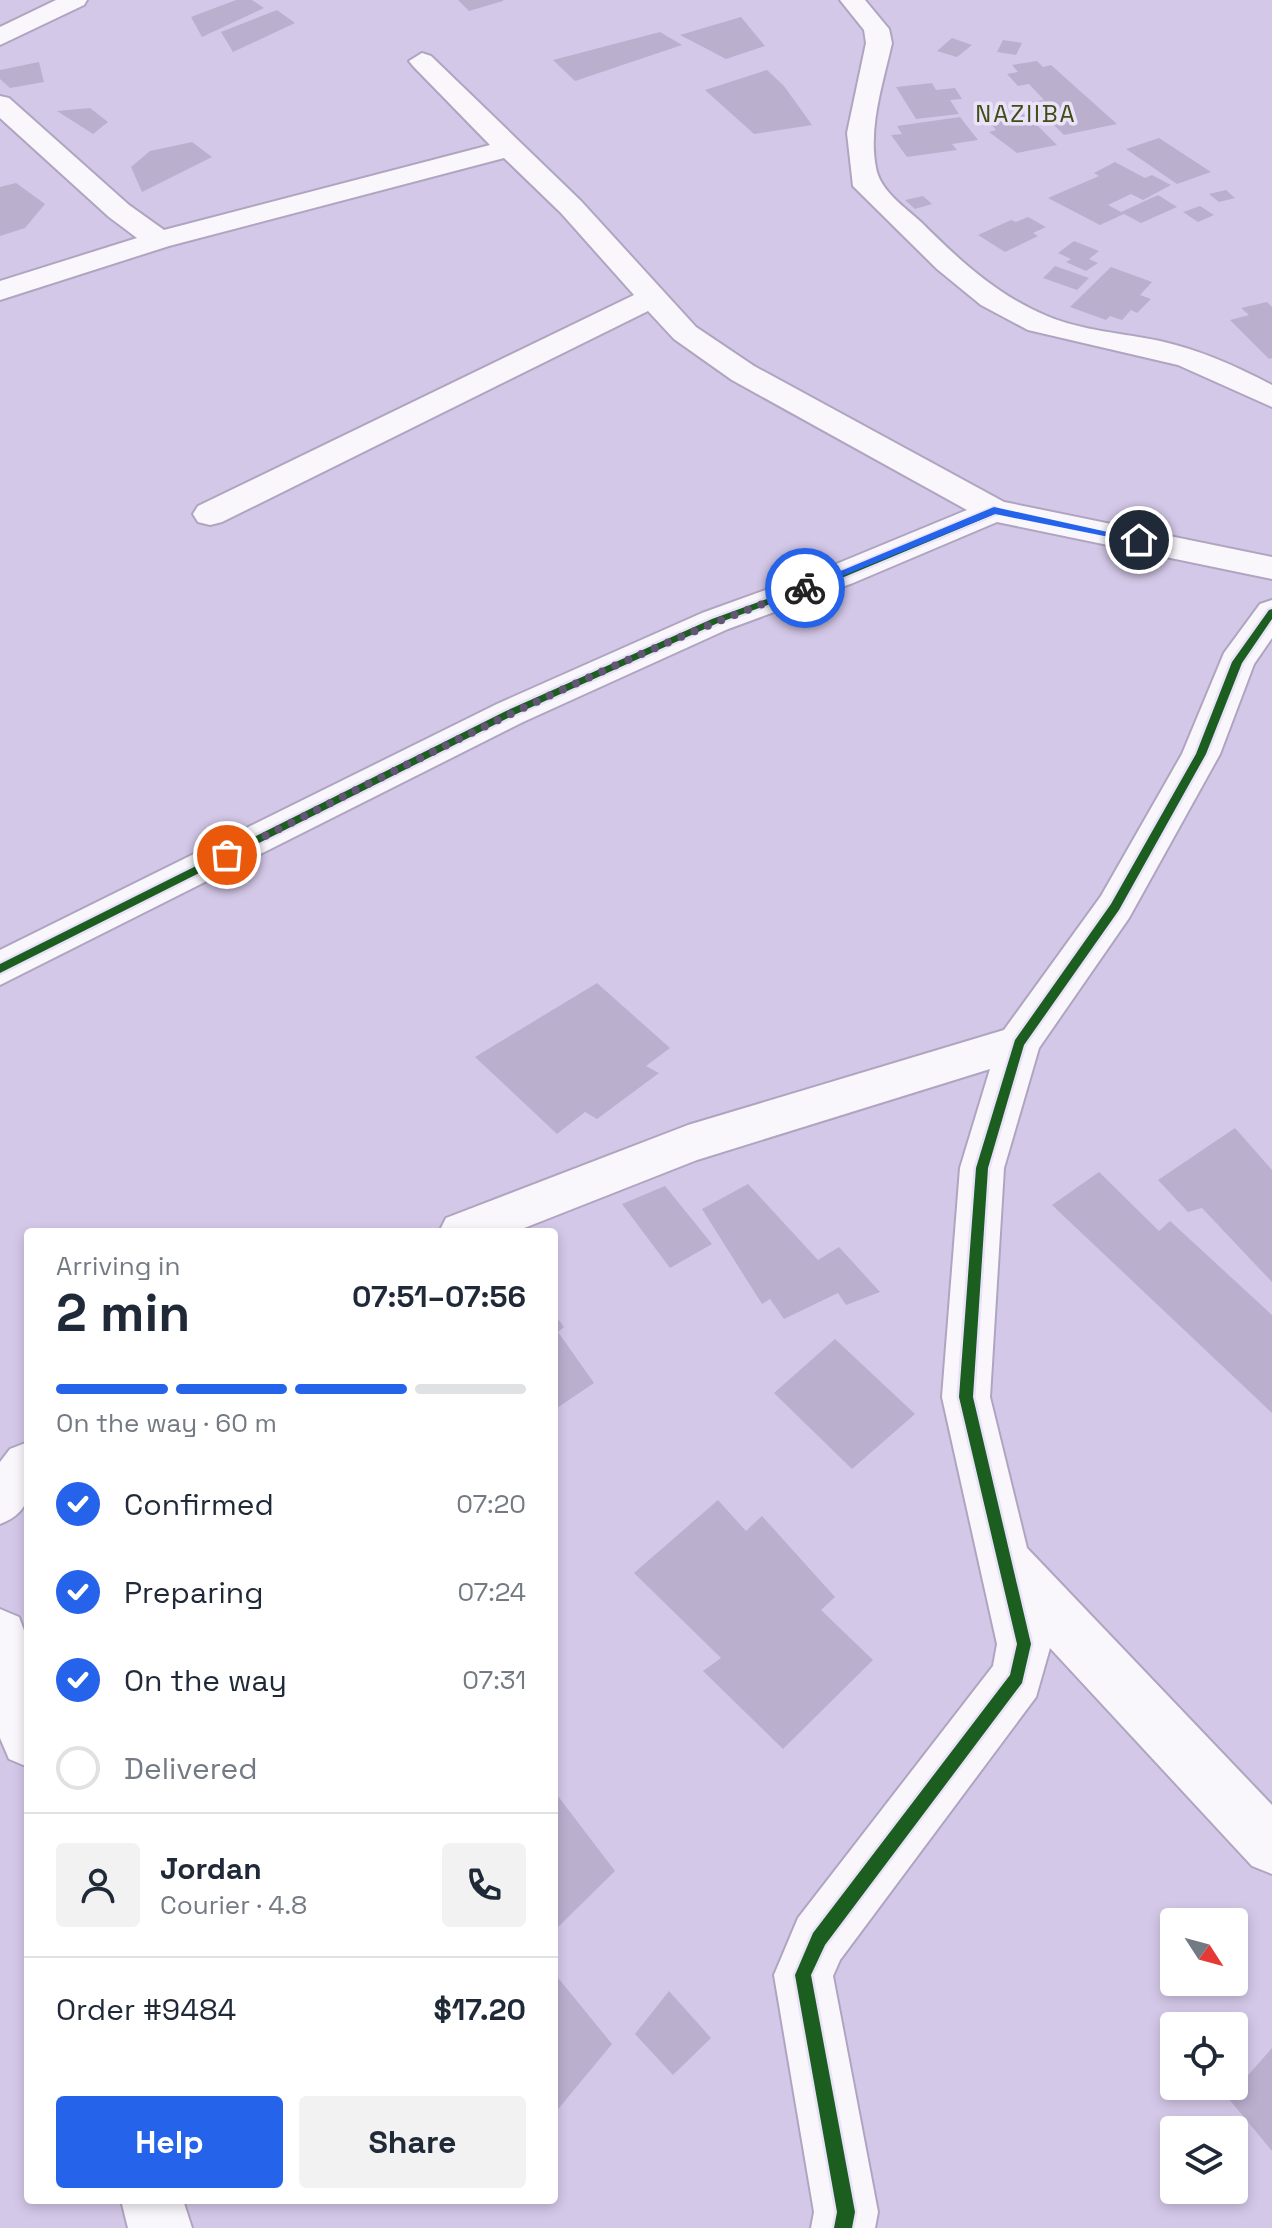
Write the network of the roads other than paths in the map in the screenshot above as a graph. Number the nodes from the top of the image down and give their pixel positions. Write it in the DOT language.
graph roads {
  1 [pos="75,0"];
  2 [pos="852,0"];
  3 [pos="0,37"];
  4 [pos="422,61"];
  5 [pos="0,104"];
  6 [pos="509,148"];
  7 [pos="159,240"];
  8 [pos="0,291"];
  9 [pos="653,297"];
  10 [pos="1272,398"];
  11 [pos="994,511"];
  12 [pos="210,514"];
  13 [pos="1272,568"];
  14 [pos="1272,612"];
  15 [pos="0,969"];
  16 [pos="1019,1043"];
  17 [pos="472,1228"];
  18 [pos="24,1471"];
  19 [pos="0,1500"];
  20 [pos="1003,1560"];
  21 [pos="0,1636"];
  22 [pos="24,1725"];
  23 [pos="1272,1846"];
  24 [pos="153,2204"];
  25 [pos="160,2228"];
  26 [pos="843,2228"];
  1 -- 3 [label="street"];
  2 -- 10 [label="street"];
  4 -- 6 [label="street"];
  5 -- 7 [label="street"];
  6 -- 7 [label="street"];
  6 -- 9 [label="street"];
  7 -- 8 [label="street"];
  9 -- 11 [label="street"];
  9 -- 12 [label="street"];
  11 -- 13 [label="street"];
  11 -- 15 [label="street"];
  14 -- 16 [label="street"];
  16 -- 17 [label="street"];
  16 -- 20 [label="street"];
  18 -- 19 [label="street"];
  20 -- 23 [label="street"];
  20 -- 26 [label="street"];
  21 -- 22 [label="street"];
  24 -- 25 [label="street"];
}
